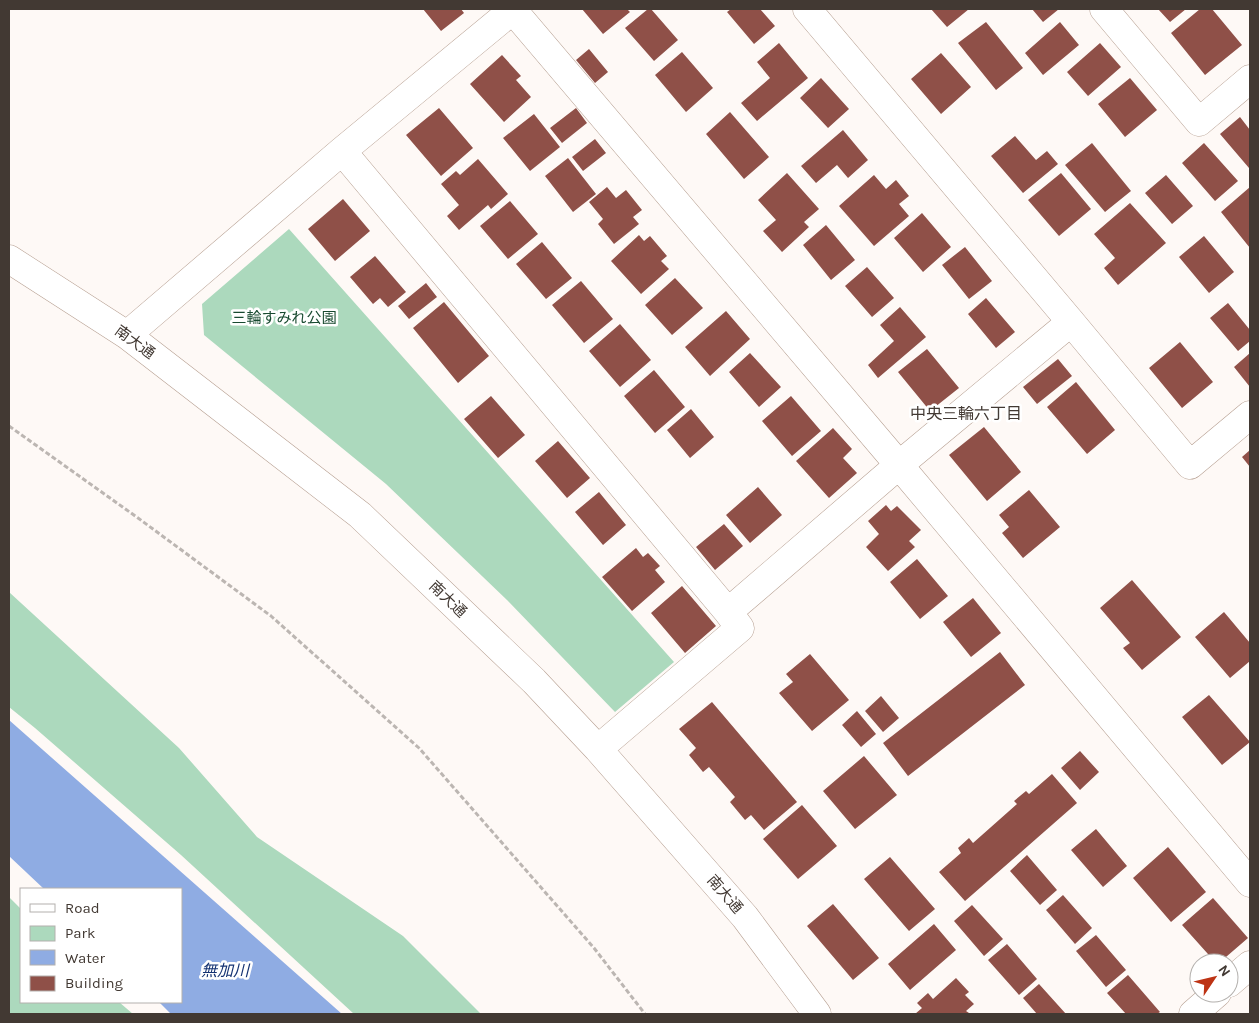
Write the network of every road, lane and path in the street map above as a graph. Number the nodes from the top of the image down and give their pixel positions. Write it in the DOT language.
graph roads {
  1 [pos="513,9"];
  2 [pos="807,9"];
  3 [pos="1104,9"];
  4 [pos="1250,78"];
  5 [pos="342,150"];
  6 [pos="9,259"];
  7 [pos="1071,322"];
  8 [pos="127,335"];
  9 [pos="1250,415"];
  10 [pos="9,426"];
  11 [pos="899,465"];
  12 [pos="728,612"];
  13 [pos="598,750"];
  14 [pos="1250,883"];
  15 [pos="1250,965"];
  16 [pos="1239,974"];
  17 [pos="1206,1003"];
  18 [pos="645,1014"];
  19 [pos="817,1014"];
  20 [pos="1193,1014"];
  1 -- 5 [label="street"];
  1 -- 11 [label="street"];
  2 -- 7 [label="street"];
  3 -- 4 [label="street"];
  5 -- 8 [label="street"];
  5 -- 12 [label="street"];
  6 -- 8 [label="street, 南大通"];
  7 -- 9 [label="street"];
  7 -- 11 [label="street"];
  8 -- 13 [label="street, 南大通"];
  10 -- 18 [label="path"];
  11 -- 12 [label="street"];
  11 -- 14 [label="street"];
  12 -- 13 [label="street"];
  13 -- 19 [label="street, 南大通"];
  15 -- 16 [label="street"];
  17 -- 20 [label="street"];
}
